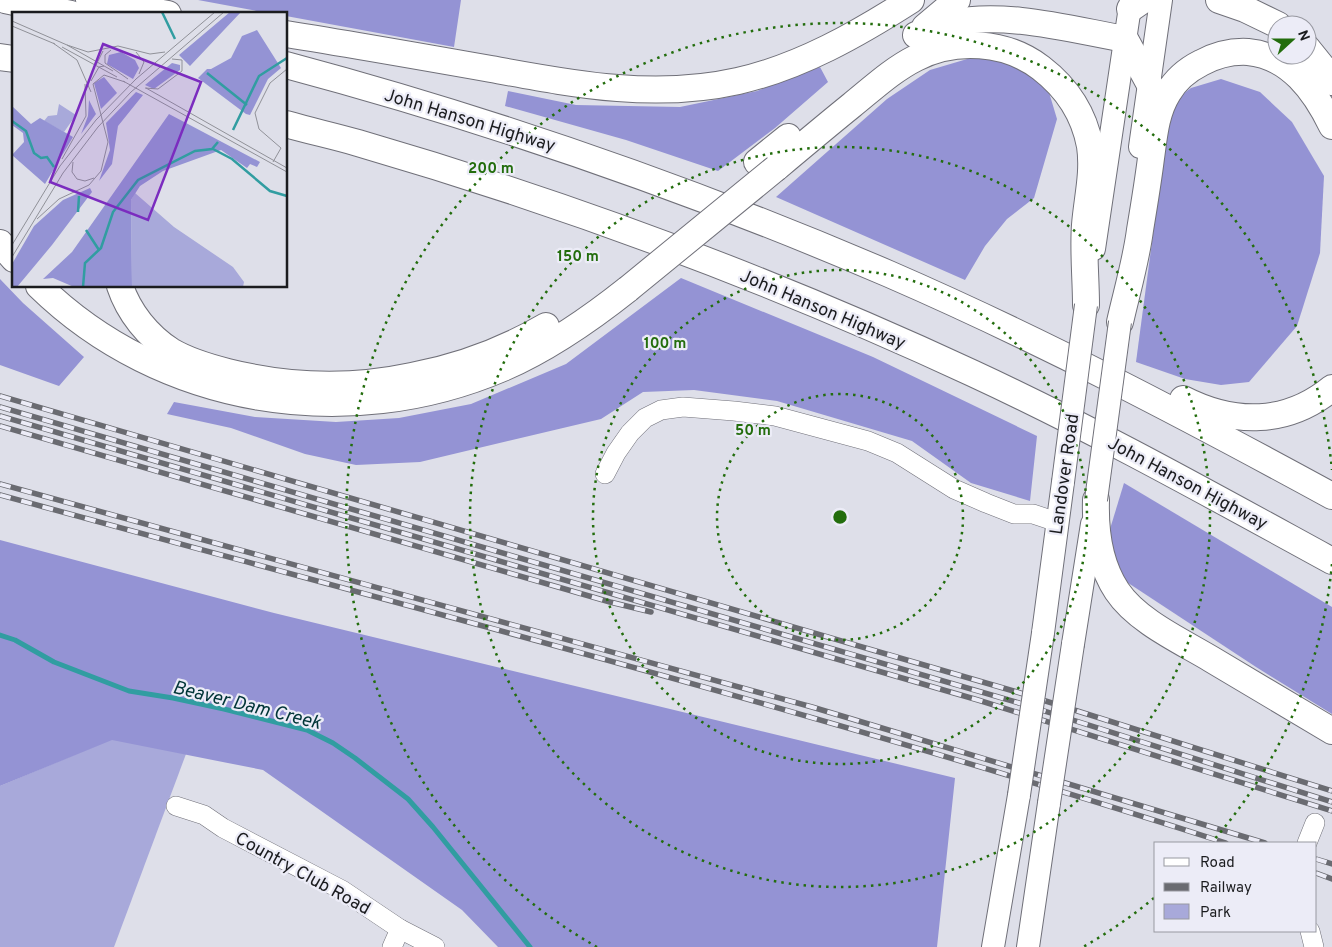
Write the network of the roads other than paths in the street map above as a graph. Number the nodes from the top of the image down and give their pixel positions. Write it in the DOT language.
graph roads {
  1 [pos="5,0"];
  2 [pos="88,0"];
  3 [pos="911,0"];
  4 [pos="957,0"];
  5 [pos="1161,0"];
  6 [pos="1219,0"];
  7 [pos="1265,0"];
  8 [pos="1135,3"];
  9 [pos="62,12"];
  10 [pos="157,12"];
  11 [pos="1278,15"];
  12 [pos="1267,20"];
  13 [pos="288,34"];
  14 [pos="916,35"];
  15 [pos="1125,39"];
  16 [pos="1317,60"];
  17 [pos="288,66"];
  18 [pos="1332,82"];
  19 [pos="1150,83"];
  20 [pos="288,125"];
  21 [pos="1332,126"];
  22 [pos="288,135"];
  23 [pos="357,142"];
  24 [pos="766,165"];
  25 [pos="0,244"];
  26 [pos="12,257"];
  27 [pos="619,285"];
  28 [pos="40,288"];
  29 [pos="121,288"];
  30 [pos="1086,305"];
  31 [pos="1120,322"];
  32 [pos="1060,353"];
  33 [pos="1332,388"];
  34 [pos="605,474"];
  35 [pos="1176,476"];
  36 [pos="1332,496"];
  37 [pos="1096,500"];
  38 [pos="1057,522"];
  39 [pos="1332,561"];
  40 [pos="1332,576"];
  41 [pos="1332,731"];
  42 [pos="176,806"];
  43 [pos="1315,823"];
  44 [pos="1307,842"];
  45 [pos="400,929"];
  46 [pos="1310,932"];
  47 [pos="392,947"];
  48 [pos="435,947"];
  49 [pos="993,947"];
  50 [pos="1028,947"];
  51 [pos="1314,947"];
  1 -- 9 [label="highway"];
  2 -- 10 [label="highway"];
  3 -- 13 [label="highway"];
  4 -- 14 [label="highway"];
  5 -- 19 [label="main road, Landover Road"];
  6 -- 12 [label="highway"];
  7 -- 11 [label="highway"];
  8 -- 15 [label="main road, Landover Road"];
  14 -- 15 [label="highway"];
  14 -- 24 [label="highway"];
  15 -- 19 [label="highway"];
  15 -- 30 [label="main road, Landover Road"];
  16 -- 18 [label="highway"];
  17 -- 32 [label="highway, John Hanson Highway"];
  19 -- 31 [label="main road, Landover Road"];
  20 -- 23 [label="highway, John Hanson Highway"];
  21 -- 31 [label="highway"];
  22 -- 23 [label="highway"];
  23 -- 35 [label="highway, John Hanson Highway"];
  24 -- 27 [label="highway, bridge"];
  24 -- 30 [label="highway"];
  25 -- 26 [label="highway"];
  27 -- 28 [label="highway"];
  27 -- 29 [label="highway"];
  30 -- 38 [label="main road, Landover Road, bridge"];
  31 -- 37 [label="main road, Landover Road, bridge"];
  32 -- 33 [label="highway"];
  32 -- 36 [label="highway, John Hanson Highway"];
  34 -- 38 [label="street"];
  35 -- 39 [label="highway, John Hanson Highway"];
  35 -- 40 [label="highway"];
  37 -- 41 [label="highway"];
  37 -- 50 [label="main road, Landover Road, bridge"];
  38 -- 49 [label="main road, Landover Road, bridge"];
  42 -- 45 [label="street, Country Club Road"];
  43 -- 44 [label="street"];
  45 -- 47 [label="street"];
  45 -- 48 [label="street, Country Club Road"];
  46 -- 51 [label="street"];
}
